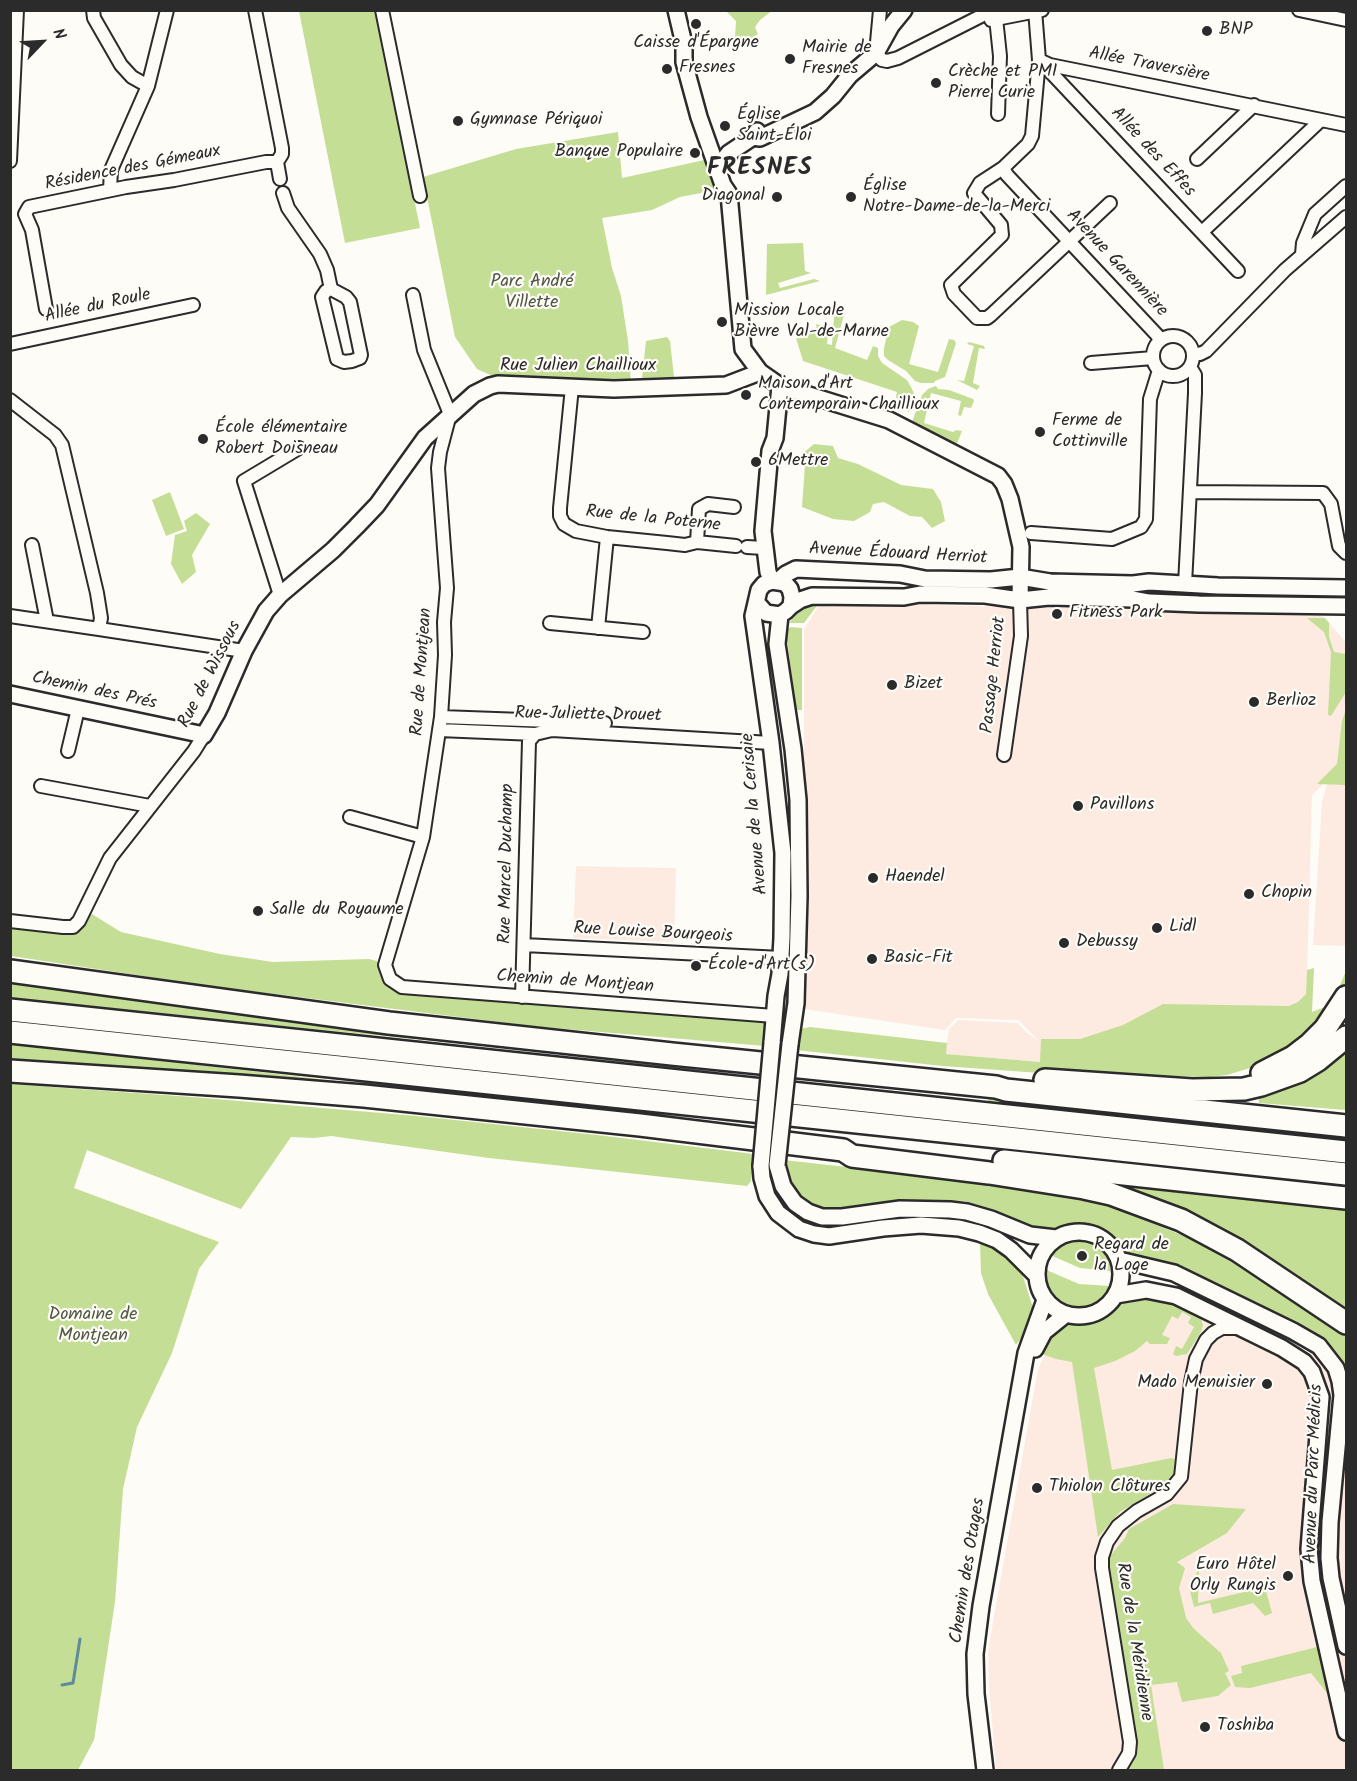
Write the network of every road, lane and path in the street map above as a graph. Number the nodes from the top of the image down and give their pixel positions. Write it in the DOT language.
graph roads {
  1 [pos="17,10"];
  2 [pos="93,10"];
  3 [pos="167,10"];
  4 [pos="255,10"];
  5 [pos="382,10"];
  6 [pos="676,10"];
  7 [pos="880,10"];
  8 [pos="904,10"];
  9 [pos="1299,10"];
  10 [pos="1324,10"];
  11 [pos="1037,11"];
  12 [pos="998,14"];
  13 [pos="1347,15"];
  14 [pos="1347,20"];
  15 [pos="876,53"];
  16 [pos="1039,60"];
  17 [pos="148,86"];
  18 [pos="1254,105"];
  19 [pos="998,114"];
  20 [pos="1321,120"];
  21 [pos="1347,125"];
  22 [pos="725,158"];
  23 [pos="1197,159"];
  24 [pos="10,161"];
  25 [pos="277,162"];
  26 [pos="1003,168"];
  27 [pos="280,179"];
  28 [pos="1347,186"];
  29 [pos="110,190"];
  30 [pos="283,193"];
  31 [pos="420,196"];
  32 [pos="1110,203"];
  33 [pos="1347,217"];
  34 [pos="1202,232"];
  35 [pos="1069,240"];
  36 [pos="1302,254"];
  37 [pos="1238,271"];
  38 [pos="331,289"];
  39 [pos="413,295"];
  40 [pos="193,305"];
  41 [pos="46,309"];
  42 [pos="1160,340"];
  43 [pos="10,344"];
  44 [pos="1193,353"];
  45 [pos="1153,358"];
  46 [pos="1090,363"];
  47 [pos="755,366"];
  48 [pos="1190,367"];
  49 [pos="1159,370"];
  50 [pos="780,386"];
  51 [pos="572,387"];
  52 [pos="10,400"];
  53 [pos="450,414"];
  54 [pos="299,448"];
  55 [pos="1191,492"];
  56 [pos="734,507"];
  57 [pos="1031,533"];
  58 [pos="607,537"];
  59 [pos="697,542"];
  60 [pos="32,545"];
  61 [pos="764,548"];
  62 [pos="1347,553"];
  63 [pos="1020,577"];
  64 [pos="775,581"];
  65 [pos="1185,584"];
  66 [pos="1347,588"];
  67 [pos="280,595"];
  68 [pos="1020,600"];
  69 [pos="757,603"];
  70 [pos="1183,603"];
  71 [pos="1347,606"];
  72 [pos="785,610"];
  73 [pos="10,616"];
  74 [pos="47,621"];
  75 [pos="550,623"];
  76 [pos="598,627"];
  77 [pos="99,629"];
  78 [pos="643,632"];
  79 [pos="244,651"];
  80 [pos="10,694"];
  81 [pos="78,709"];
  82 [pos="441,717"];
  83 [pos="605,723"];
  84 [pos="439,730"];
  85 [pos="535,734"];
  86 [pos="204,735"];
  87 [pos="772,747"];
  88 [pos="793,748"];
  89 [pos="68,752"];
  90 [pos="1004,755"];
  91 [pos="41,786"];
  92 [pos="150,806"];
  93 [pos="350,817"];
  94 [pos="423,837"];
  95 [pos="10,921"];
  96 [pos="524,945"];
  97 [pos="781,958"];
  98 [pos="385,965"];
  99 [pos="10,971"];
  100 [pos="522,997"];
  101 [pos="1347,997"];
  102 [pos="10,1010"];
  103 [pos="767,1016"];
  104 [pos="10,1032"];
  105 [pos="1347,1037"];
  106 [pos="10,1071"];
  107 [pos="996,1086"];
  108 [pos="1183,1089"];
  109 [pos="1347,1126"];
  110 [pos="843,1150"];
  111 [pos="1347,1152"];
  112 [pos="1347,1174"];
  113 [pos="1347,1198"];
  114 [pos="1056,1238"];
  115 [pos="1119,1260"];
  116 [pos="1036,1275"];
  117 [pos="1116,1295"];
  118 [pos="1045,1300"];
  119 [pos="1207,1312"];
  120 [pos="1065,1315"];
  121 [pos="1347,1323"];
  122 [pos="1238,1328"];
  123 [pos="1206,1340"];
  124 [pos="1022,1379"];
  125 [pos="1347,1646"];
  126 [pos="1347,1732"];
  127 [pos="985,1770"];
  128 [pos="1119,1770"];
  1 -- 24 [label="street"];
  2 -- 17 [label="street"];
  3 -- 17 [label="street"];
  4 -- 25 [label="street"];
  5 -- 31 [label="street"];
  6 -- 22 [label="street"];
  7 -- 15 [label="street"];
  8 -- 15 [label="street"];
  9 -- 14 [label="street"];
  10 -- 13 [label="street"];
  11 -- 12 [label="street"];
  11 -- 16 [label="street"];
  12 -- 15 [label="street"];
  12 -- 19 [label="street"];
  15 -- 22 [label="street"];
  16 -- 18 [label="street, Allée Traversière"];
  16 -- 26 [label="street"];
  16 -- 34 [label="street, Allée des Effes"];
  17 -- 29 [label="street"];
  18 -- 20 [label="street, Allée Traversière"];
  18 -- 23 [label="street"];
  20 -- 21 [label="street, Allée Traversière"];
  20 -- 34 [label="street"];
  22 -- 47 [label="street"];
  25 -- 27 [label="street"];
  25 -- 29 [label="street, Résidence des Gémeaux"];
  26 -- 35 [label="street, Avenue Garennière"];
  26 -- 35 [label="street"];
  28 -- 36 [label="street"];
  29 -- 41 [label="street, Résidence des Gémeaux"];
  30 -- 38 [label="street"];
  32 -- 35 [label="street"];
  33 -- 36 [label="street"];
  34 -- 37 [label="street, Allée des Effes"];
  35 -- 42 [label="street, Avenue Garennière"];
  36 -- 44 [label="street"];
  38 -- 38 [label="street"];
  39 -- 53 [label="street"];
  40 -- 43 [label="street, Allée du Roule"];
  42 -- 44 [label="street"];
  42 -- 45 [label="street"];
  44 -- 48 [label="street"];
  45 -- 46 [label="street"];
  45 -- 49 [label="street"];
  47 -- 50 [label="street"];
  47 -- 51 [label="street, Rue Julien Chaillioux"];
  48 -- 49 [label="street"];
  48 -- 55 [label="street"];
  49 -- 57 [label="street"];
  50 -- 61 [label="street"];
  50 -- 63 [label="street"];
  51 -- 53 [label="street, Rue Julien Chaillioux"];
  51 -- 58 [label="street, Rue de la Poterne"];
  52 -- 77 [label="street"];
  53 -- 67 [label="street, Rue de Wissous"];
  53 -- 82 [label="street, Rue de Montjean"];
  54 -- 67 [label="street"];
  55 -- 62 [label="street"];
  55 -- 65 [label="street"];
  56 -- 59 [label="street"];
  58 -- 59 [label="street, Rue de la Poterne"];
  58 -- 76 [label="street"];
  59 -- 61 [label="street, Rue de la Poterne"];
  60 -- 74 [label="street"];
  61 -- 64 [label="street"];
  63 -- 64 [label="street, Avenue Édouard Herriot"];
  63 -- 65 [label="street, Avenue Édouard Herriot"];
  63 -- 68 [label="street"];
  64 -- 69 [label="street"];
  64 -- 72 [label="street"];
  65 -- 66 [label="street, Avenue Édouard Herriot"];
  65 -- 70 [label="street"];
  67 -- 79 [label="street, Rue de Wissous"];
  68 -- 70 [label="street, Avenue Édouard Herriot"];
  68 -- 72 [label="street, Avenue Édouard Herriot"];
  68 -- 90 [label="street, Passage Herriot"];
  69 -- 72 [label="street"];
  69 -- 87 [label="street, Avenue de la Cerisaie"];
  70 -- 71 [label="street, Avenue Édouard Herriot"];
  72 -- 88 [label="street, Avenue de la Cerisaie"];
  73 -- 74 [label="street"];
  74 -- 77 [label="street"];
  75 -- 76 [label="street"];
  76 -- 78 [label="street"];
  77 -- 79 [label="street"];
  79 -- 86 [label="street, Rue de Wissous"];
  80 -- 81 [label="street, Chemin des Prés"];
  81 -- 86 [label="street, Chemin des Prés"];
  81 -- 89 [label="street"];
  82 -- 83 [label="street"];
  82 -- 84 [label="street, Rue de Montjean"];
  84 -- 85 [label="street, Rue Juliette Drouet"];
  84 -- 94 [label="street, Rue de Montjean"];
  85 -- 87 [label="street, Rue Juliette Drouet"];
  85 -- 96 [label="street, Rue Marcel Duchamp"];
  86 -- 92 [label="street, Rue de Wissous"];
  87 -- 88 [label="street, Rue Juliette Drouet"];
  87 -- 97 [label="street, Avenue de la Cerisaie"];
  88 -- 114 [label="street, Avenue de la Cerisaie, bridge"];
  91 -- 92 [label="street"];
  92 -- 95 [label="street, Rue de Wissous"];
  93 -- 94 [label="street"];
  94 -- 98 [label="street, Rue de Montjean"];
  96 -- 97 [label="street, Rue Louise Bourgeois"];
  96 -- 100 [label="street, Rue Marcel Duchamp"];
  97 -- 103 [label="street, Avenue de la Cerisaie"];
  98 -- 100 [label="street, Chemin de Montjean"];
  99 -- 107 [label="highway"];
  100 -- 103 [label="street, Chemin de Montjean"];
  101 -- 108 [label="highway"];
  102 -- 111 [label="highway"];
  103 -- 116 [label="street, Avenue de la Cerisaie, bridge"];
  104 -- 112 [label="highway"];
  105 -- 108 [label="highway"];
  106 -- 110 [label="highway"];
  107 -- 108 [label="highway"];
  107 -- 109 [label="highway"];
  110 -- 113 [label="highway"];
  110 -- 121 [label="highway"];
  114 -- 115 [label="street"];
  114 -- 116 [label="street"];
  115 -- 117 [label="street"];
  115 -- 125 [label="street, Avenue du Parc Médicis"];
  116 -- 118 [label="street"];
  117 -- 119 [label="street, Avenue du Parc Médicis"];
  117 -- 120 [label="street"];
  118 -- 120 [label="street"];
  118 -- 124 [label="street, Chemin des Otages"];
  119 -- 122 [label="street, Avenue du Parc Médicis"];
  119 -- 123 [label="street"];
  120 -- 124 [label="street, Chemin des Otages"];
  122 -- 123 [label="street"];
  122 -- 126 [label="street, Avenue du Parc Médicis"];
  123 -- 128 [label="street, Rue de la Méridienne"];
  124 -- 127 [label="street, Chemin des Otages"];
}
